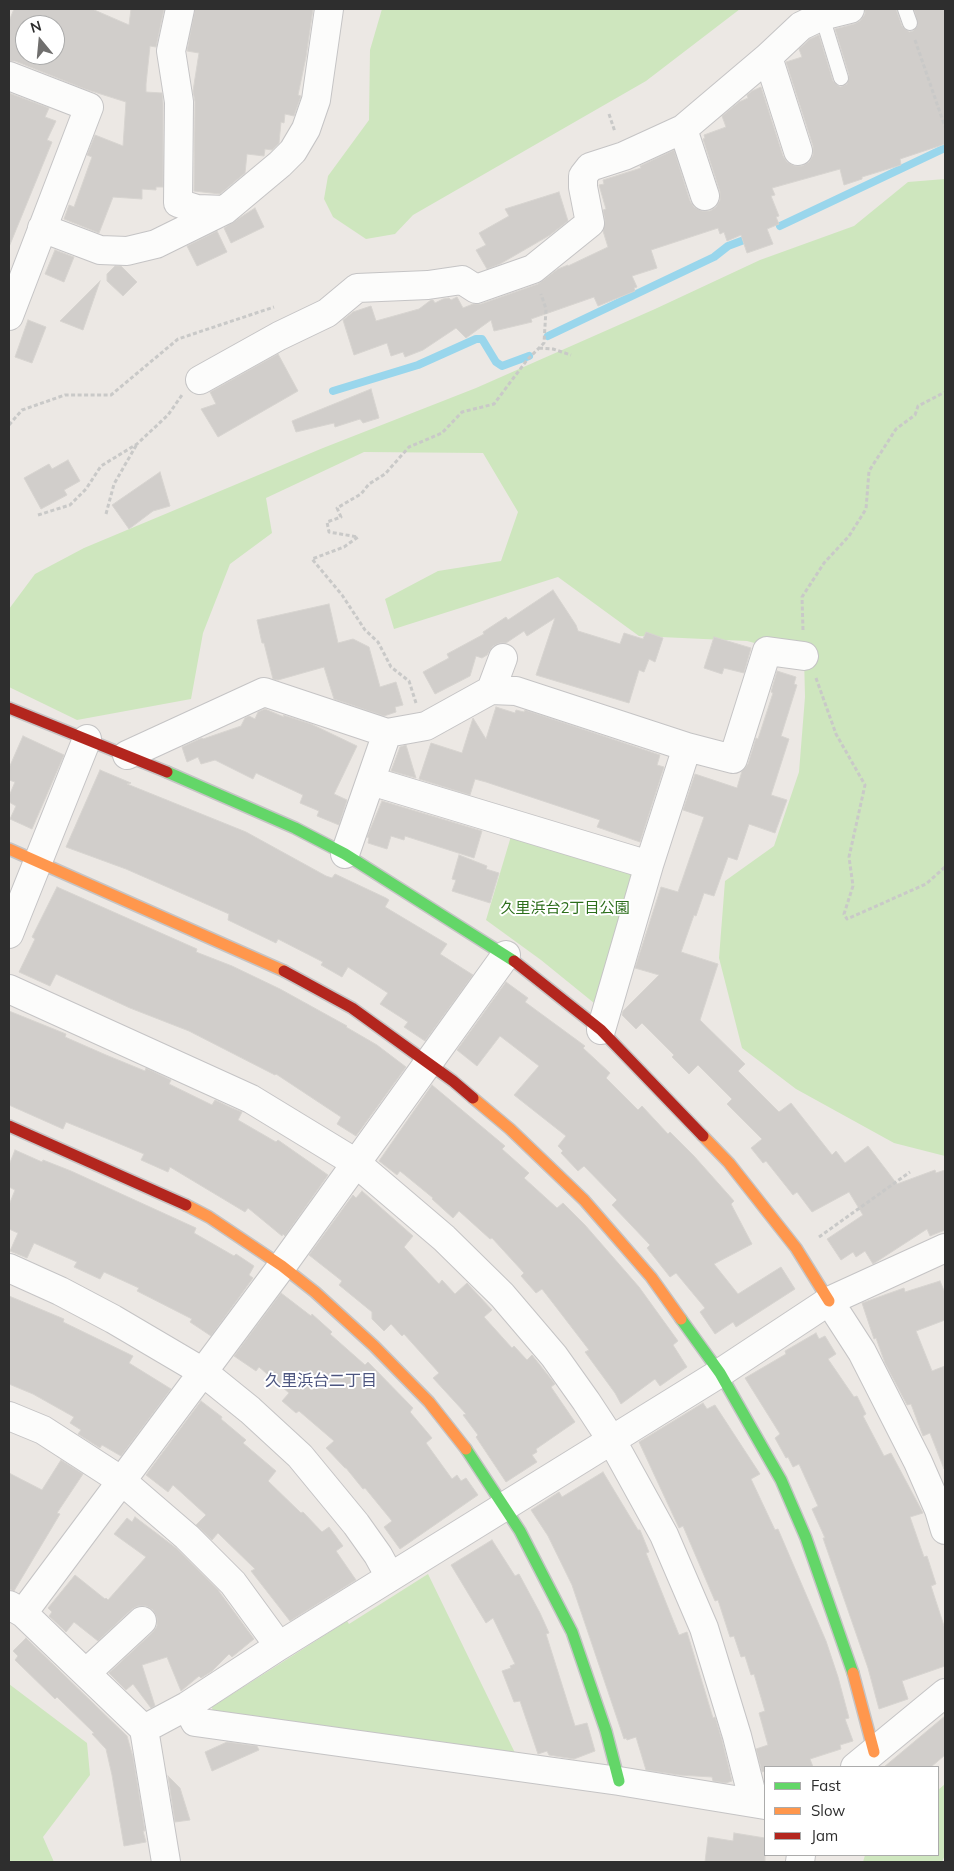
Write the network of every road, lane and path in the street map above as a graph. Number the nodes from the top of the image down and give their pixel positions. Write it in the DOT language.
graph roads {
  1 [pos="180,9"];
  2 [pos="329,9"];
  3 [pos="850,9"];
  4 [pos="905,9"];
  5 [pos="822,16"];
  6 [pos="910,23"];
  7 [pos="768,57"];
  8 [pos="9,76"];
  9 [pos="841,78"];
  10 [pos="945,127"];
  11 [pos="683,129"];
  12 [pos="798,151"];
  13 [pos="705,196"];
  14 [pos="225,210"];
  15 [pos="42,228"];
  16 [pos="533,269"];
  17 [pos="279,306"];
  18 [pos="9,316"];
  19 [pos="539,348"];
  20 [pos="571,355"];
  21 [pos="200,380"];
  22 [pos="945,392"];
  23 [pos="9,425"];
  24 [pos="137,444"];
  25 [pos="106,514"];
  26 [pos="38,515"];
  27 [pos="804,656"];
  28 [pos="503,658"];
  29 [pos="491,690"];
  30 [pos="9,708"];
  31 [pos="426,726"];
  32 [pos="388,732"];
  33 [pos="87,739"];
  34 [pos="687,747"];
  35 [pos="127,755"];
  36 [pos="371,781"];
  37 [pos="9,849"];
  38 [pos="345,854"];
  39 [pos="38,862"];
  40 [pos="649,865"];
  41 [pos="945,867"];
  42 [pos="9,934"];
  43 [pos="506,955"];
  44 [pos="9,989"];
  45 [pos="601,1030"];
  46 [pos="428,1062"];
  47 [pos="9,1126"];
  48 [pos="356,1163"];
  49 [pos="910,1172"];
  50 [pos="818,1238"];
  51 [pos="945,1248"];
  52 [pos="282,1266"];
  53 [pos="9,1268"];
  54 [pos="829,1300"];
  55 [pos="203,1372"];
  56 [pos="720,1373"];
  57 [pos="9,1416"];
  58 [pos="611,1439"];
  59 [pos="122,1480"];
  60 [pos="504,1506"];
  61 [pos="945,1530"];
  62 [pos="390,1577"];
  63 [pos="16,1609"];
  64 [pos="142,1621"];
  65 [pos="279,1646"];
  66 [pos="86,1673"];
  67 [pos="945,1693"];
  68 [pos="187,1706"];
  69 [pos="144,1729"];
  70 [pos="864,1760"];
  71 [pos="619,1781"];
  72 [pos="760,1804"];
  73 [pos="166,1862"];
  1 -- 14 [label="street"];
  2 -- 14 [label="street"];
  3 -- 5 [label="street"];
  4 -- 6 [label="lane"];
  5 -- 7 [label="street"];
  5 -- 9 [label="lane"];
  6 -- 10 [label="path"];
  7 -- 11 [label="street"];
  7 -- 12 [label="street"];
  8 -- 15 [label="street"];
  11 -- 13 [label="street"];
  11 -- 16 [label="street"];
  14 -- 15 [label="street"];
  15 -- 18 [label="street"];
  16 -- 19 [label="path"];
  16 -- 21 [label="street"];
  17 -- 23 [label="path"];
  19 -- 20 [label="path"];
  19 -- 31 [label="path"];
  21 -- 24 [label="path"];
  22 -- 27 [label="path"];
  24 -- 25 [label="path"];
  24 -- 26 [label="path"];
  27 -- 34 [label="street"];
  27 -- 41 [label="path"];
  28 -- 29 [label="street"];
  29 -- 31 [label="street"];
  29 -- 34 [label="street"];
  30 -- 33 [label="street"];
  31 -- 32 [label="street"];
  32 -- 35 [label="street"];
  32 -- 36 [label="street"];
  33 -- 35 [label="street"];
  33 -- 39 [label="street"];
  34 -- 40 [label="street"];
  35 -- 38 [label="street"];
  36 -- 38 [label="street"];
  36 -- 40 [label="street"];
  37 -- 39 [label="street"];
  38 -- 43 [label="street"];
  39 -- 42 [label="street"];
  39 -- 46 [label="street"];
  40 -- 45 [label="street"];
  43 -- 45 [label="street"];
  43 -- 46 [label="street"];
  44 -- 48 [label="street"];
  45 -- 54 [label="street"];
  46 -- 48 [label="street"];
  46 -- 56 [label="street"];
  47 -- 52 [label="street"];
  48 -- 52 [label="street"];
  48 -- 58 [label="street"];
  49 -- 50 [label="path"];
  51 -- 54 [label="street"];
  52 -- 55 [label="street"];
  52 -- 60 [label="street"];
  53 -- 55 [label="street"];
  54 -- 56 [label="street"];
  54 -- 61 [label="street"];
  55 -- 59 [label="street"];
  55 -- 62 [label="street"];
  56 -- 58 [label="street"];
  56 -- 70 [label="street"];
  57 -- 59 [label="street"];
  58 -- 60 [label="street"];
  58 -- 72 [label="street"];
  59 -- 63 [label="street"];
  59 -- 65 [label="street"];
  60 -- 62 [label="street"];
  60 -- 71 [label="street"];
  62 -- 65 [label="street"];
  63 -- 66 [label="street"];
  64 -- 66 [label="street"];
  65 -- 68 [label="street"];
  66 -- 69 [label="street"];
  67 -- 70 [label="street"];
  68 -- 69 [label="street"];
  68 -- 71 [label="street"];
  69 -- 73 [label="street"];
  71 -- 72 [label="street"];
}
